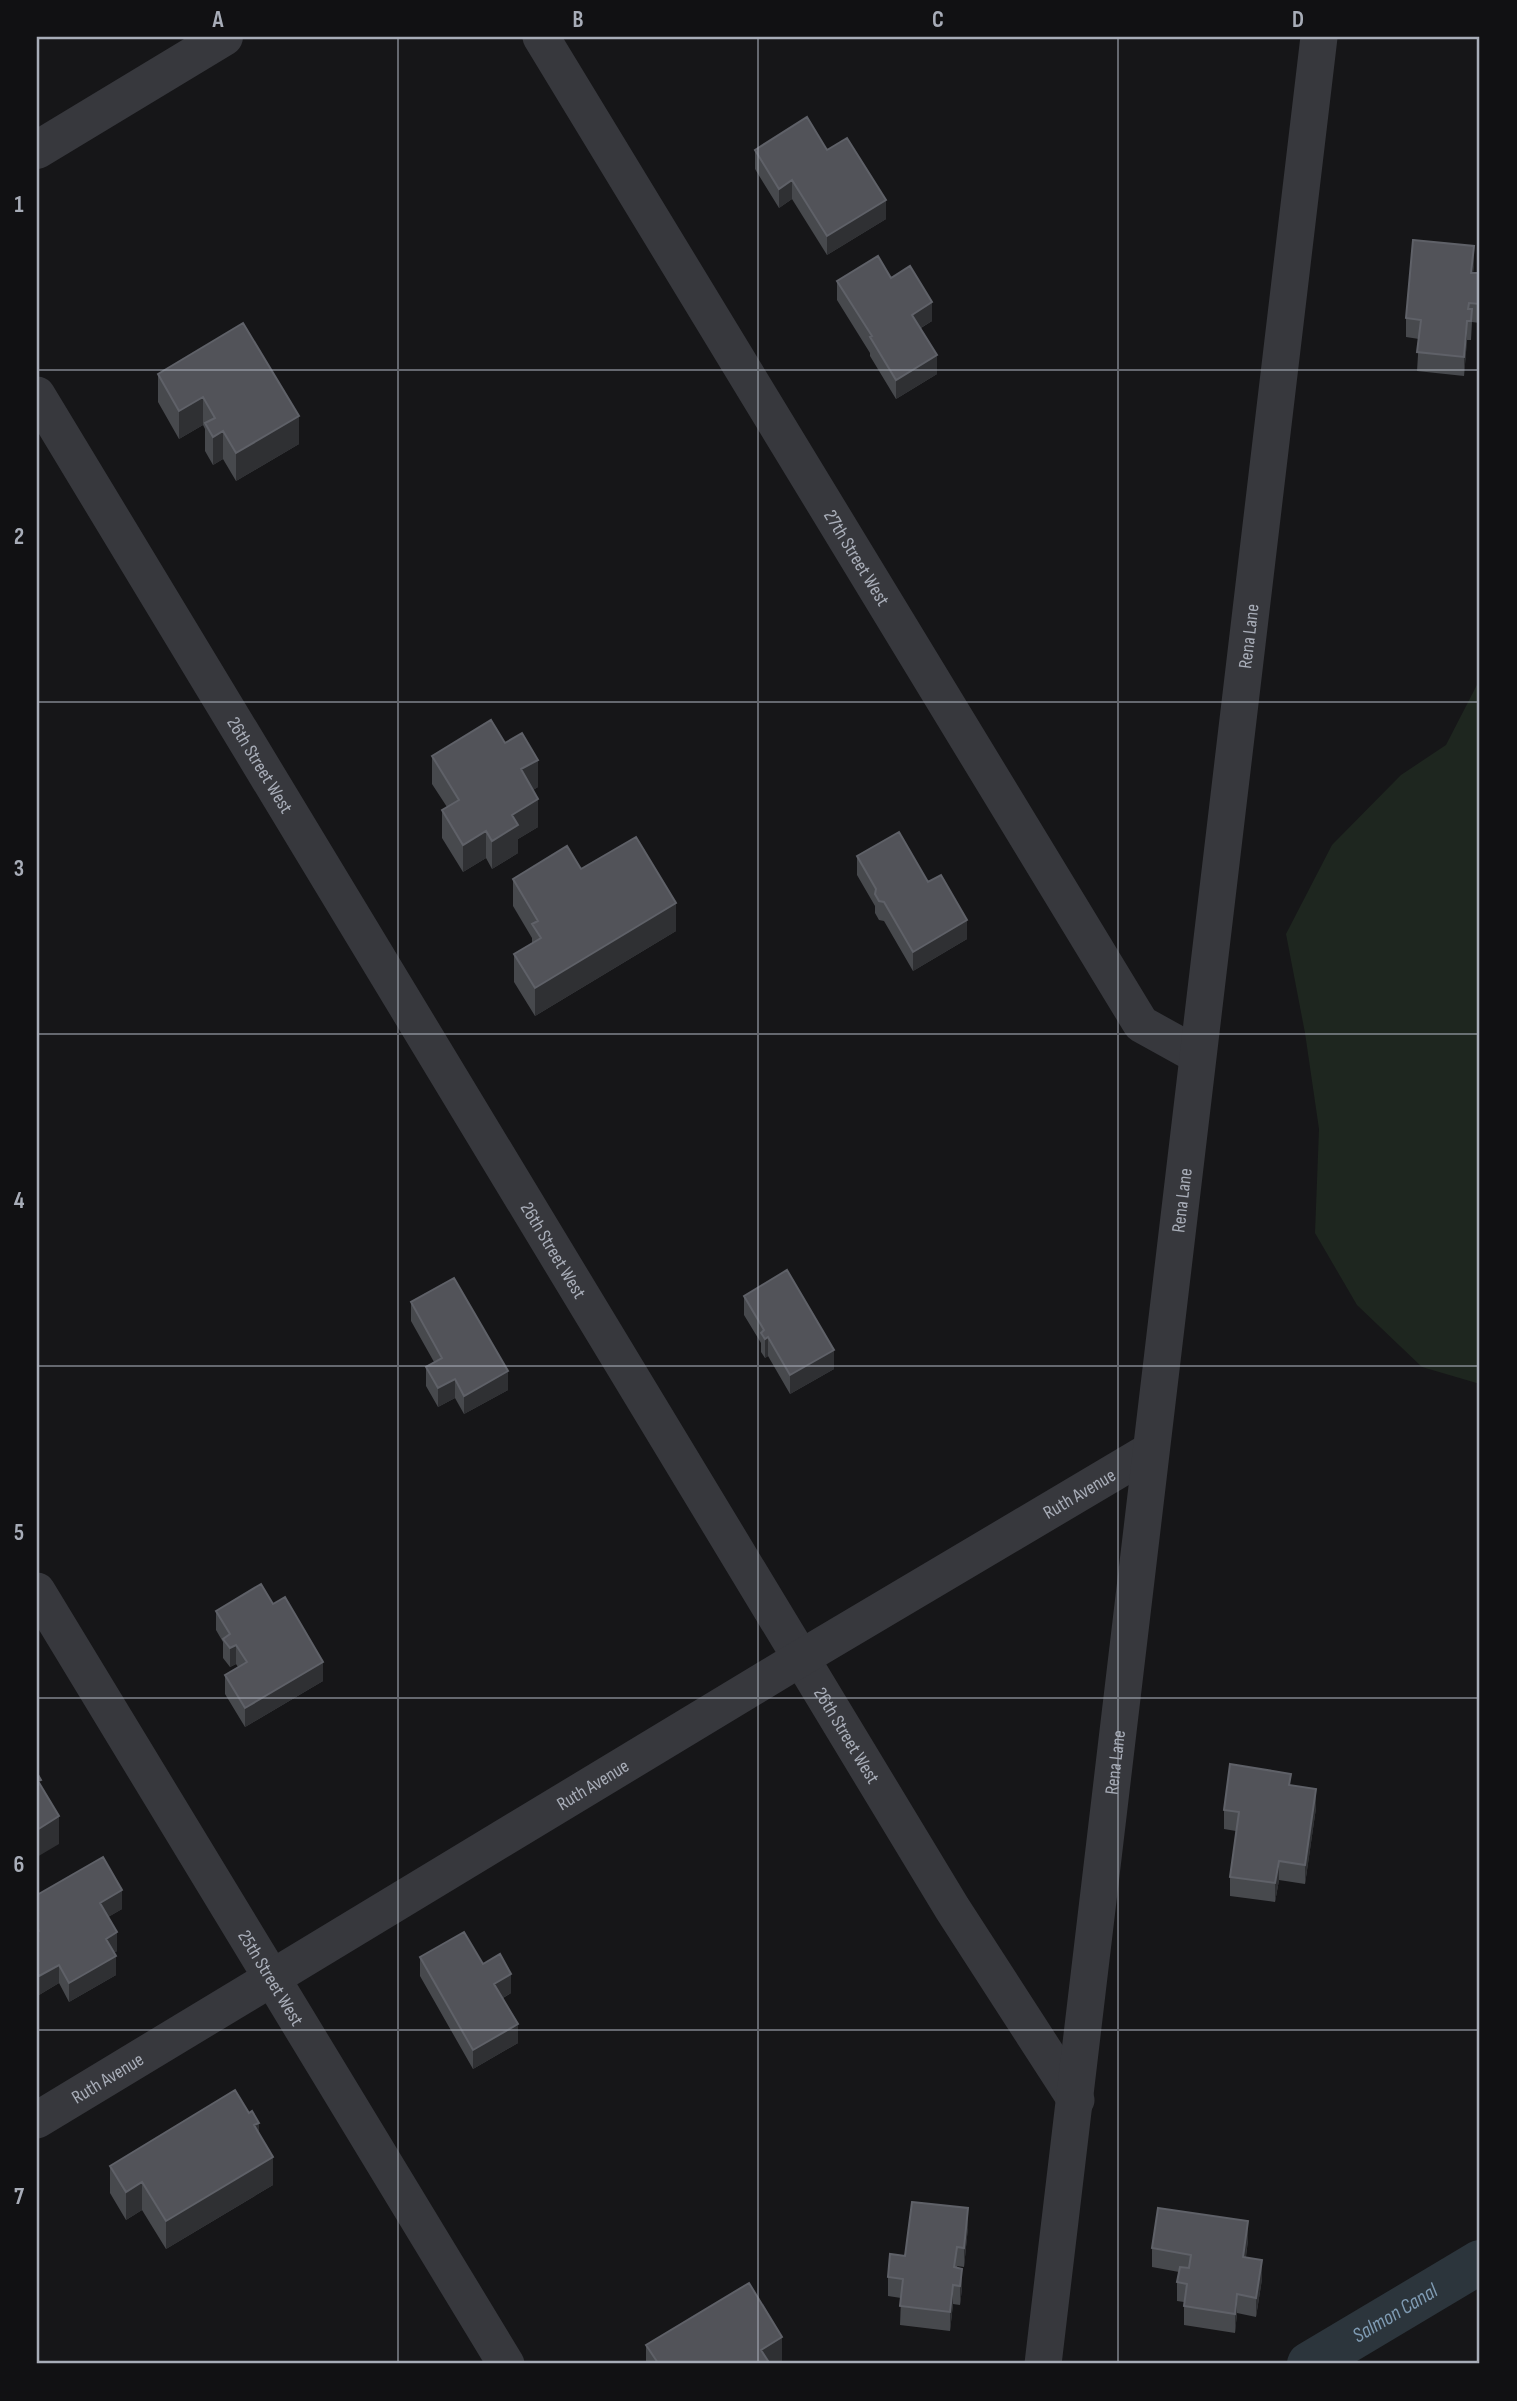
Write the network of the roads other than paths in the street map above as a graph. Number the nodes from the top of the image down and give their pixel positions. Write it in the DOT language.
graph roads {
  1 [pos="224,37"];
  2 [pos="541,37"];
  3 [pos="1319,37"];
  4 [pos="37,150"];
  5 [pos="37,395"];
  6 [pos="1197,1055"];
  7 [pos="1150,1451"];
  8 [pos="37,1591"];
  9 [pos="801,1658"];
  10 [pos="271,1979"];
  11 [pos="1076,2101"];
  12 [pos="37,2120"];
  13 [pos="506,2364"];
  14 [pos="1043,2364"];
  1 -- 4 [label="street"];
  2 -- 6 [label="street, 27th Street West"];
  3 -- 6 [label="street, Rena Lane"];
  5 -- 9 [label="street, 26th Street West"];
  6 -- 7 [label="street, Rena Lane"];
  7 -- 9 [label="street, Ruth Avenue"];
  7 -- 11 [label="street, Rena Lane"];
  8 -- 10 [label="street, 25th Street West"];
  9 -- 10 [label="street, Ruth Avenue"];
  9 -- 11 [label="street, 26th Street West"];
  10 -- 12 [label="street, Ruth Avenue"];
  10 -- 13 [label="street, 25th Street West"];
  11 -- 14 [label="street, Rena Lane"];
}
